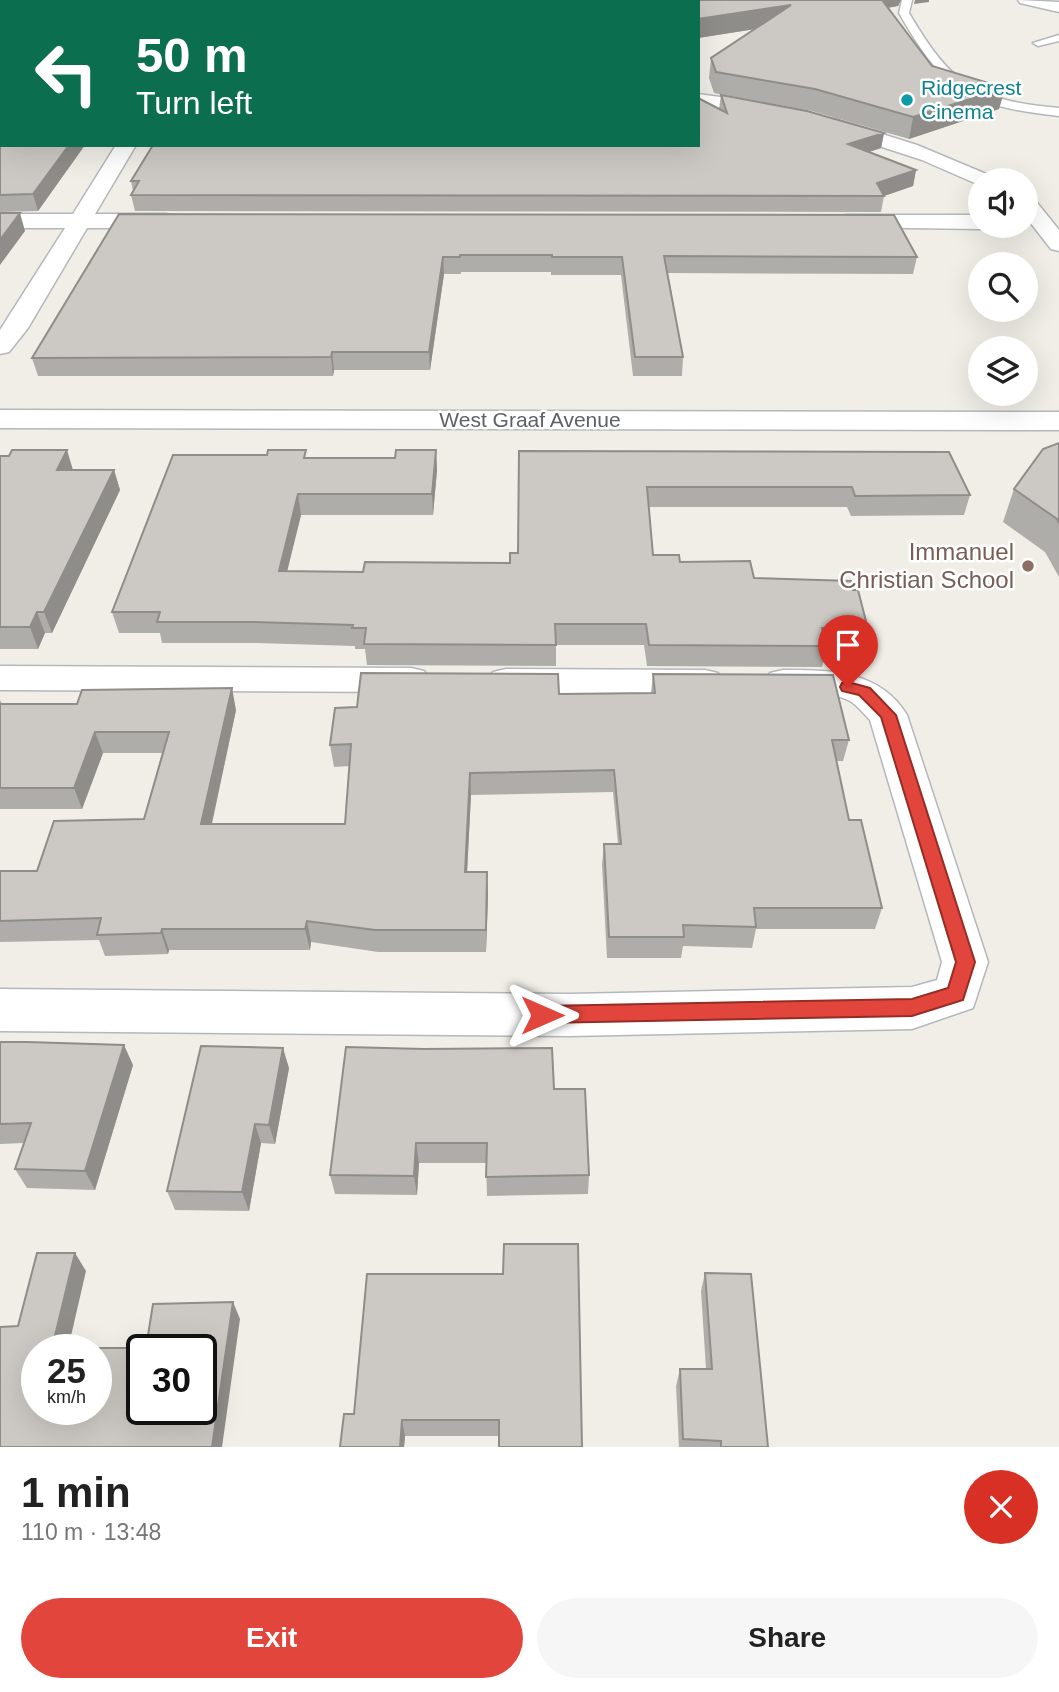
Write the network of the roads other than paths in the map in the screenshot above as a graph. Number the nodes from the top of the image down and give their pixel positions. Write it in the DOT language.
graph roads {
  1 [pos="907,0"];
  2 [pos="1025,0"];
  3 [pos="1059,7"];
  4 [pos="1059,38"];
  5 [pos="1038,43"];
  6 [pos="700,99"];
  7 [pos="1059,112"];
  8 [pos="125,147"];
  9 [pos="968,173"];
  10 [pos="0,221"];
  11 [pos="79,221"];
  12 [pos="190,221"];
  13 [pos="825,222"];
  14 [pos="968,222"];
  15 [pos="1038,226"];
  16 [pos="1059,244"];
  17 [pos="0,346"];
  18 [pos="0,419"];
  19 [pos="1059,421"];
  20 [pos="0,678"];
  21 [pos="0,1010"];
  1 -- 7 [label="lane"];
  2 -- 3 [label="street"];
  4 -- 5 [label="lane"];
  6 -- 9 [label="street"];
  8 -- 11 [label="street"];
  10 -- 11 [label="street"];
  11 -- 12 [label="street"];
  11 -- 17 [label="street"];
  13 -- 14 [label="street"];
  15 -- 16 [label="street"];
  18 -- 19 [label="street, West Graaf Avenue"];
  20 -- 21 [label="street"];
}
